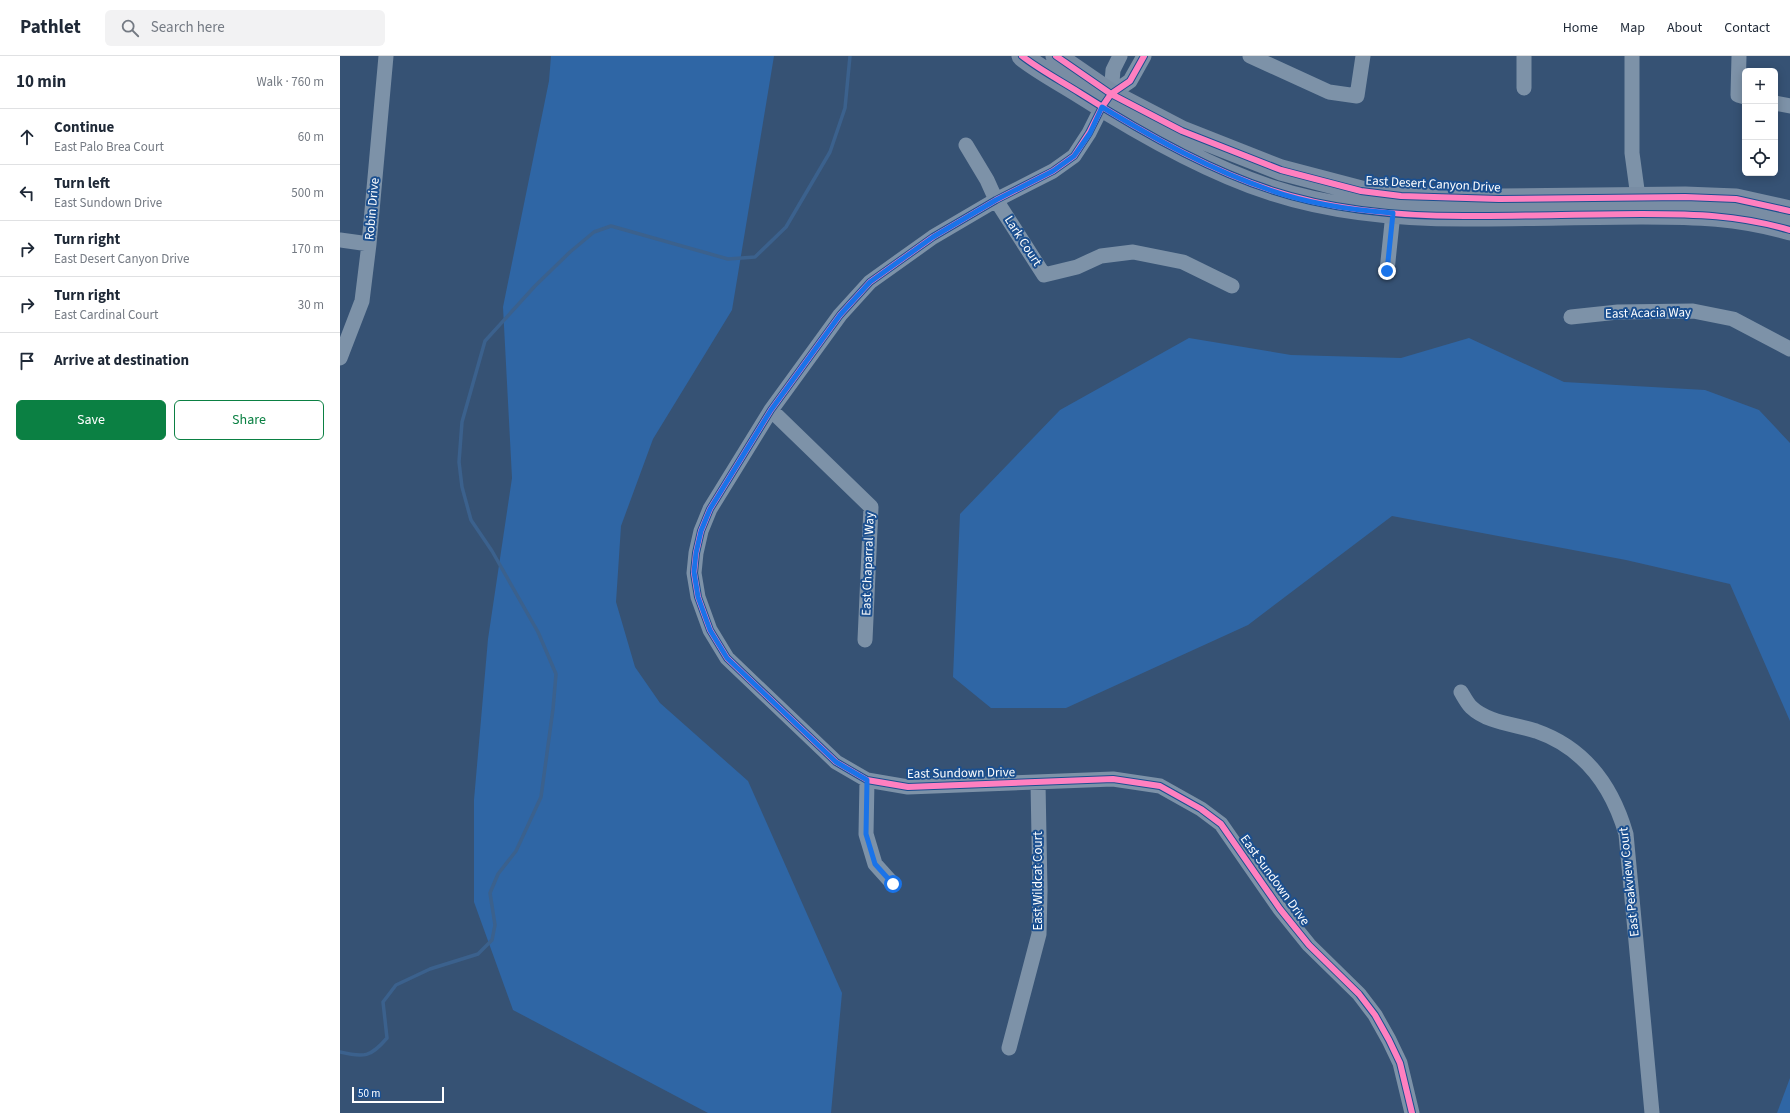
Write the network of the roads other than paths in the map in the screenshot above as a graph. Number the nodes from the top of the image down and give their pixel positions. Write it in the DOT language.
graph roads {
  1 [pos="386,56"];
  2 [pos="1022,56"];
  3 [pos="1056,56"];
  4 [pos="1120,56"];
  5 [pos="1144,56"];
  6 [pos="1250,56"];
  7 [pos="1363,56"];
  8 [pos="1524,56"];
  9 [pos="1632,56"];
  10 [pos="1739,56"];
  11 [pos="1524,88"];
  12 [pos="1741,96"];
  13 [pos="1106,101"];
  14 [pos="1778,104"];
  15 [pos="1790,106"];
  16 [pos="966,146"];
  17 [pos="996,200"];
  18 [pos="1636,206"];
  19 [pos="1790,211"];
  20 [pos="1393,213"];
  21 [pos="1790,230"];
  22 [pos="340,240"];
  23 [pos="369,244"];
  24 [pos="1387,271"];
  25 [pos="1232,286"];
  26 [pos="1571,317"];
  27 [pos="1790,349"];
  28 [pos="340,358"];
  29 [pos="771,410"];
  30 [pos="866,640"];
  31 [pos="1461,692"];
  32 [pos="867,780"];
  33 [pos="1038,783"];
  34 [pos="893,884"];
  35 [pos="1010,1048"];
  36 [pos="1412,1113"];
  37 [pos="1652,1113"];
  1 -- 23 [label="street, Robin Drive"];
  2 -- 13 [label="street, East Desert Canyon Drive"];
  3 -- 13 [label="street, East Desert Canyon Drive"];
  4 -- 13 [label="street"];
  5 -- 13 [label="street"];
  6 -- 7 [label="street"];
  8 -- 11 [label="street"];
  9 -- 18 [label="street"];
  10 -- 12 [label="street"];
  13 -- 17 [label="street, East Sundown Drive"];
  13 -- 18 [label="street, East Desert Canyon Drive"];
  13 -- 20 [label="street, East Desert Canyon Drive"];
  14 -- 15 [label="street"];
  16 -- 17 [label="street, Lark Court"];
  17 -- 25 [label="street, Lark Court"];
  17 -- 29 [label="street, East Sundown Drive"];
  18 -- 19 [label="street, East Desert Canyon Drive"];
  18 -- 20 [label="street, East Desert Canyon Drive"];
  18 -- 21 [label="street, East Desert Canyon Drive"];
  20 -- 24 [label="street"];
  22 -- 23 [label="street"];
  23 -- 28 [label="street, Robin Drive"];
  26 -- 27 [label="street, East Acacia Way"];
  29 -- 30 [label="street, East Chaparral Way"];
  29 -- 32 [label="street, East Sundown Drive"];
  31 -- 37 [label="street, East Peakview Court"];
  32 -- 33 [label="street, East Sundown Drive"];
  32 -- 34 [label="street"];
  33 -- 35 [label="street, East Wildcat Court"];
  33 -- 36 [label="street, East Sundown Drive"];
}
